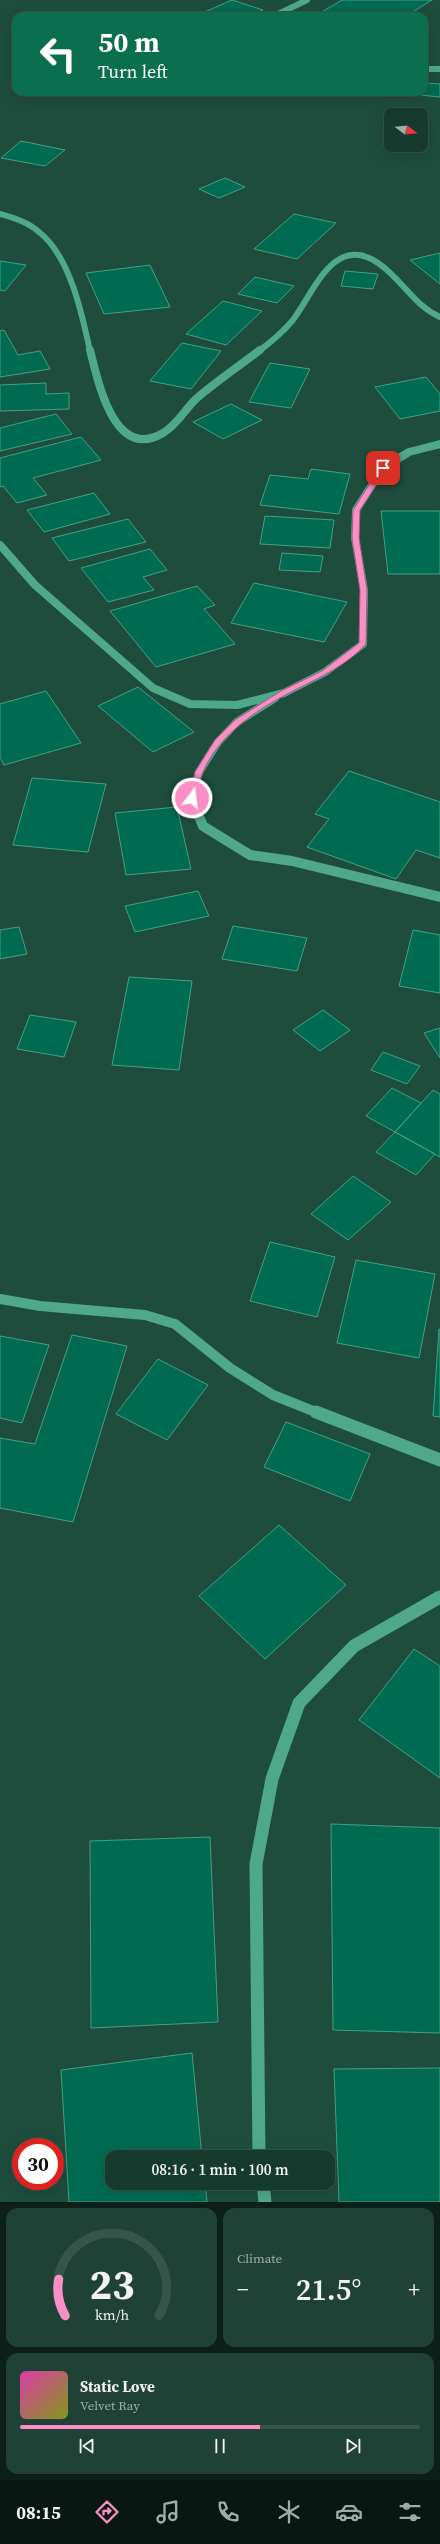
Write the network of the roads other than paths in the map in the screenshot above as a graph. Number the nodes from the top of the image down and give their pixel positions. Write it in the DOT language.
graph roads {
  1 [pos="307,0"];
  2 [pos="282,12"];
  3 [pos="428,69"];
  4 [pos="440,69"];
  5 [pos="0,214"];
  6 [pos="440,317"];
  7 [pos="440,444"];
  8 [pos="0,545"];
  9 [pos="284,692"];
  10 [pos="440,897"];
  11 [pos="0,1299"];
  12 [pos="440,1460"];
  13 [pos="440,1597"];
  14 [pos="259,2150"];
  15 [pos="264,2190"];
  16 [pos="265,2202"];
  1 -- 2 [label="street"];
  3 -- 4 [label="street"];
  5 -- 6 [label="street"];
  7 -- 9 [label="street"];
  8 -- 9 [label="street"];
  9 -- 10 [label="street"];
  11 -- 12 [label="street"];
  13 -- 14 [label="street"];
  15 -- 16 [label="street"];
}
